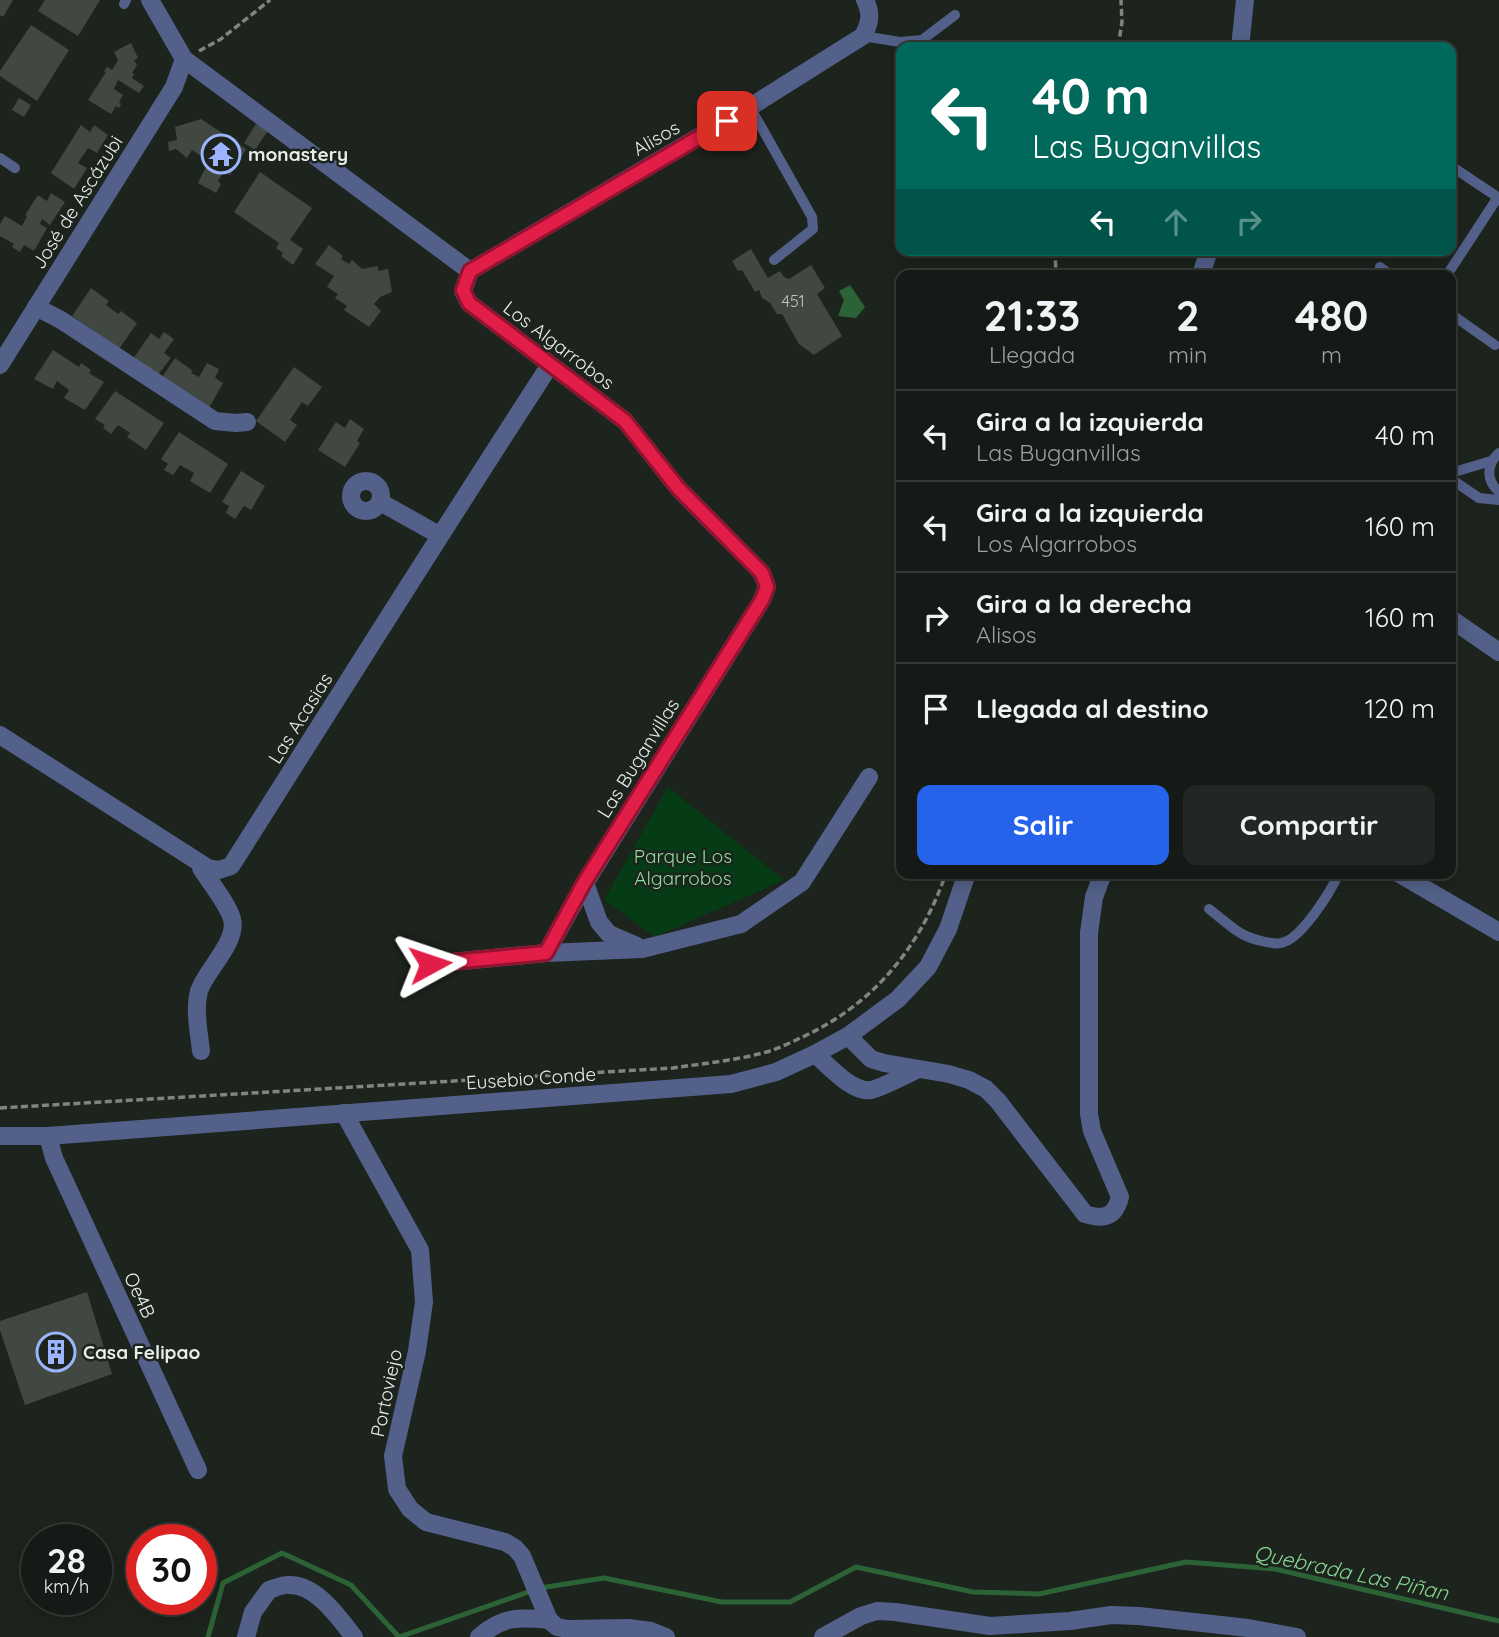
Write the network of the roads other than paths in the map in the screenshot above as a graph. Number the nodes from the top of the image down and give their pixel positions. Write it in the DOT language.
graph roads {
  1 [pos="150,0"];
  2 [pos="865,0"];
  3 [pos="1245,0"];
  4 [pos="956,15"];
  5 [pos="863,36"];
  6 [pos="1241,42"];
  7 [pos="184,59"];
  8 [pos="750,107"];
  9 [pos="0,158"];
  10 [pos="15,168"];
  11 [pos="1456,169"];
  12 [pos="1499,197"];
  13 [pos="774,260"];
  14 [pos="1380,267"];
  15 [pos="1384,270"];
  16 [pos="1450,270"];
  17 [pos="470,271"];
  18 [pos="36,307"];
  19 [pos="1456,318"];
  20 [pos="1495,345"];
  21 [pos="0,365"];
  22 [pos="550,365"];
  23 [pos="247,422"];
  24 [pos="1499,453"];
  25 [pos="1492,461"];
  26 [pos="1456,472"];
  27 [pos="1456,483"];
  28 [pos="1499,492"];
  29 [pos="1499,500"];
  30 [pos="380,502"];
  31 [pos="439,534"];
  32 [pos="767,587"];
  33 [pos="1456,622"];
  34 [pos="1499,652"];
  35 [pos="0,735"];
  36 [pos="869,777"];
  37 [pos="201,864"];
  38 [pos="965,879"];
  39 [pos="1101,879"];
  40 [pos="1335,879"];
  41 [pos="1408,879"];
  42 [pos="584,883"];
  43 [pos="1209,909"];
  44 [pos="1499,932"];
  45 [pos="642,948"];
  46 [pos="546,953"];
  47 [pos="430,964"];
  48 [pos="848,1036"];
  49 [pos="201,1051"];
  50 [pos="815,1055"];
  51 [pos="918,1069"];
  52 [pos="344,1113"];
  53 [pos="0,1136"];
  54 [pos="48,1136"];
  55 [pos="198,1470"];
  56 [pos="548,1620"];
  57 [pos="246,1637"];
  58 [pos="354,1637"];
  59 [pos="480,1637"];
  60 [pos="666,1637"];
  61 [pos="823,1637"];
  62 [pos="1297,1637"];
  1 -- 7 [label="street"];
  2 -- 5 [label="street"];
  3 -- 6 [label="street"];
  4 -- 5 [label="lane"];
  5 -- 8 [label="street, Alisos"];
  7 -- 17 [label="street"];
  7 -- 18 [label="street, José de Ascázubi"];
  8 -- 13 [label="lane"];
  8 -- 17 [label="street, Alisos"];
  9 -- 10 [label="lane"];
  11 -- 12 [label="lane"];
  12 -- 16 [label="lane"];
  14 -- 15 [label="lane"];
  17 -- 22 [label="street, Los Algarrobos"];
  18 -- 21 [label="street, José de Ascázubi"];
  18 -- 23 [label="street"];
  19 -- 20 [label="lane"];
  22 -- 31 [label="street, Las Acasias"];
  22 -- 32 [label="street, Los Algarrobos"];
  24 -- 25 [label="lane"];
  25 -- 26 [label="lane"];
  25 -- 28 [label="lane"];
  27 -- 29 [label="lane"];
  30 -- 31 [label="street"];
  31 -- 37 [label="street, Las Acasias"];
  32 -- 42 [label="street, Las Buganvillas"];
  33 -- 34 [label="street"];
  35 -- 37 [label="street"];
  36 -- 45 [label="street"];
  37 -- 49 [label="street"];
  38 -- 48 [label="street, Eusebio Conde"];
  39 -- 51 [label="street"];
  40 -- 43 [label="lane"];
  41 -- 44 [label="street"];
  42 -- 45 [label="street"];
  42 -- 46 [label="street, Las Buganvillas"];
  45 -- 46 [label="street"];
  46 -- 47 [label="street"];
  48 -- 50 [label="street, Eusebio Conde"];
  48 -- 51 [label="street"];
  50 -- 51 [label="street"];
  50 -- 52 [label="street, Eusebio Conde"];
  52 -- 54 [label="street, Eusebio Conde"];
  52 -- 56 [label="street, Portoviejo"];
  53 -- 54 [label="street, Eusebio Conde"];
  54 -- 55 [label="street, Oe4B"];
  56 -- 59 [label="street"];
  56 -- 60 [label="street"];
  57 -- 58 [label="street"];
  61 -- 62 [label="street"];
}
